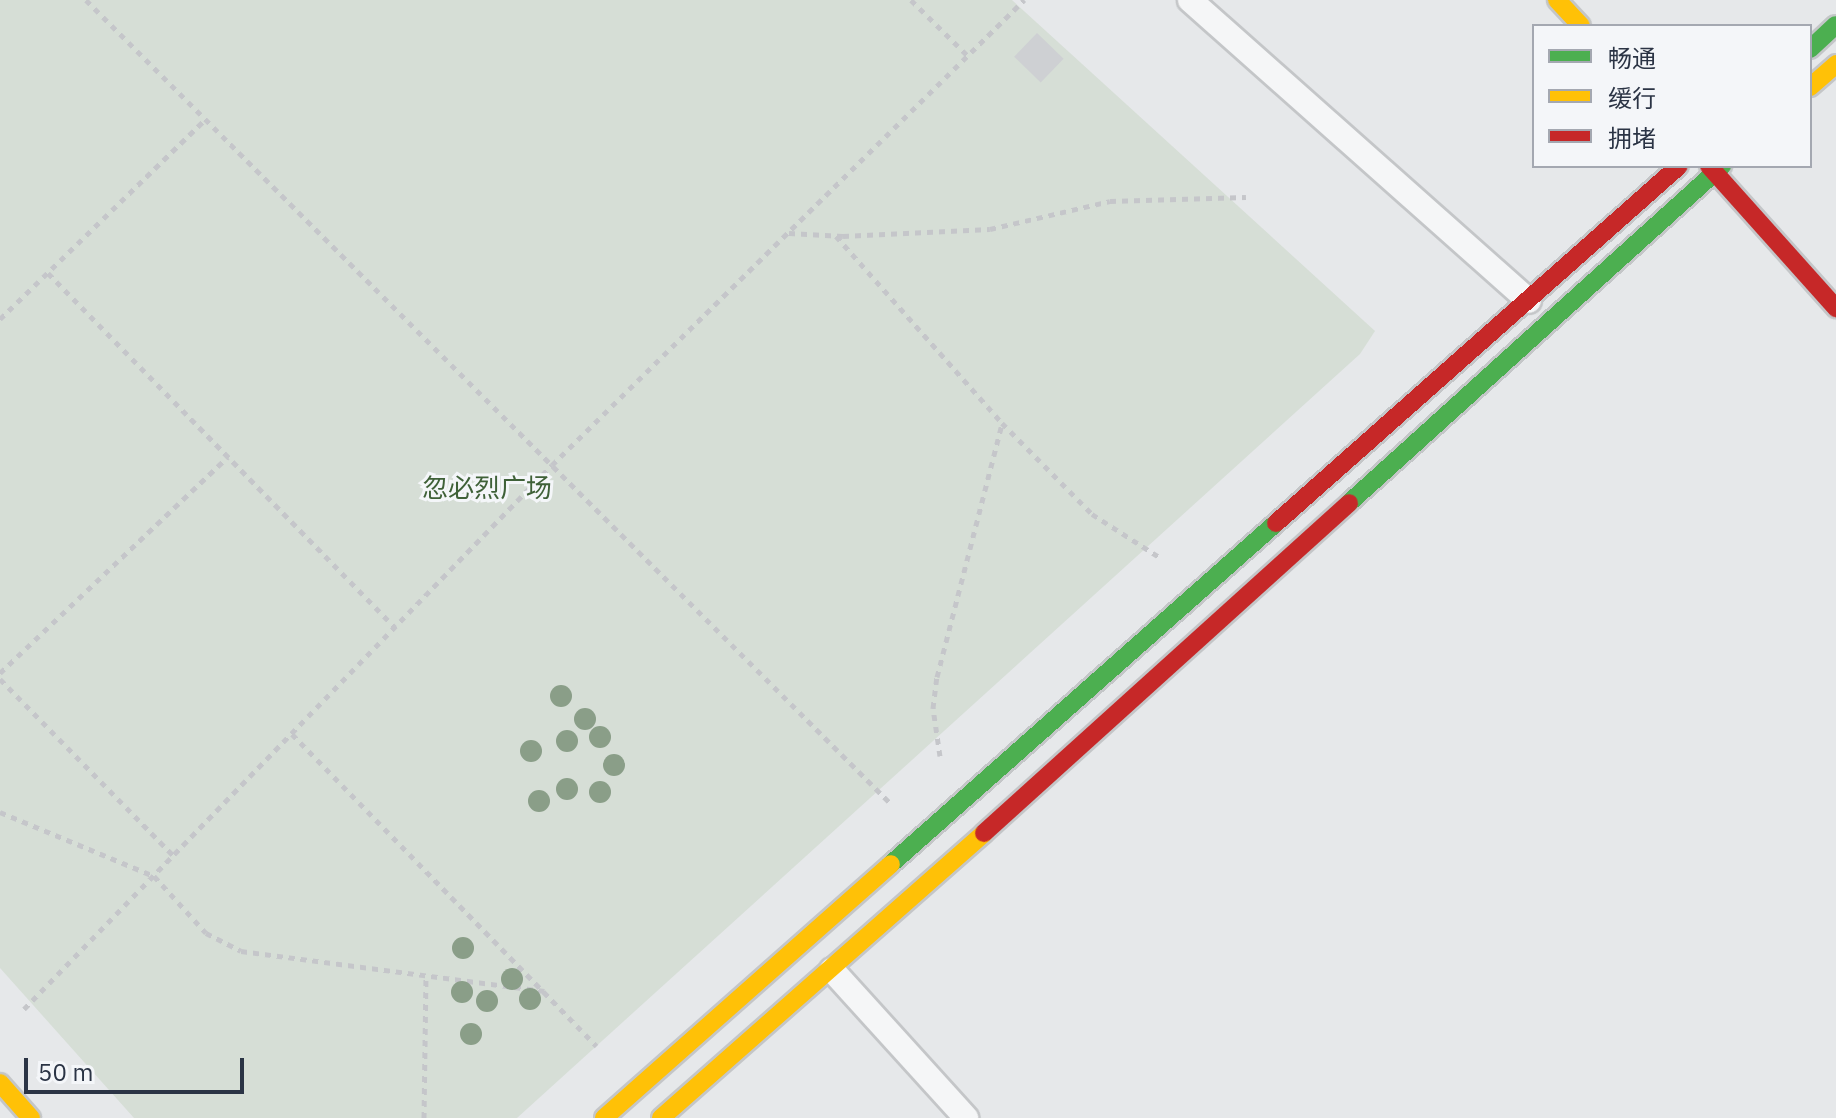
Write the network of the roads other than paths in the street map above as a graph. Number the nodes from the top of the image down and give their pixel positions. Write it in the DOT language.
graph roads {
  1 [pos="1190,0"];
  2 [pos="1557,0"];
  3 [pos="1579,24"];
  4 [pos="1836,25"];
  5 [pos="1812,47"];
  6 [pos="1836,64"];
  7 [pos="1812,85"];
  8 [pos="1677,168"];
  9 [pos="1716,168"];
  10 [pos="1529,301"];
  11 [pos="1836,308"];
  12 [pos="832,970"];
  13 [pos="2,1088"];
  14 [pos="31,1118"];
  15 [pos="604,1118"];
  16 [pos="661,1118"];
  17 [pos="966,1118"];
  1 -- 10 [label="street"];
  2 -- 3 [label="street"];
  4 -- 5 [label="street"];
  6 -- 7 [label="street"];
  8 -- 10 [label="street"];
  9 -- 11 [label="street"];
  9 -- 12 [label="street"];
  10 -- 15 [label="street"];
  12 -- 16 [label="street"];
  12 -- 17 [label="street"];
  13 -- 14 [label="street"];
}
